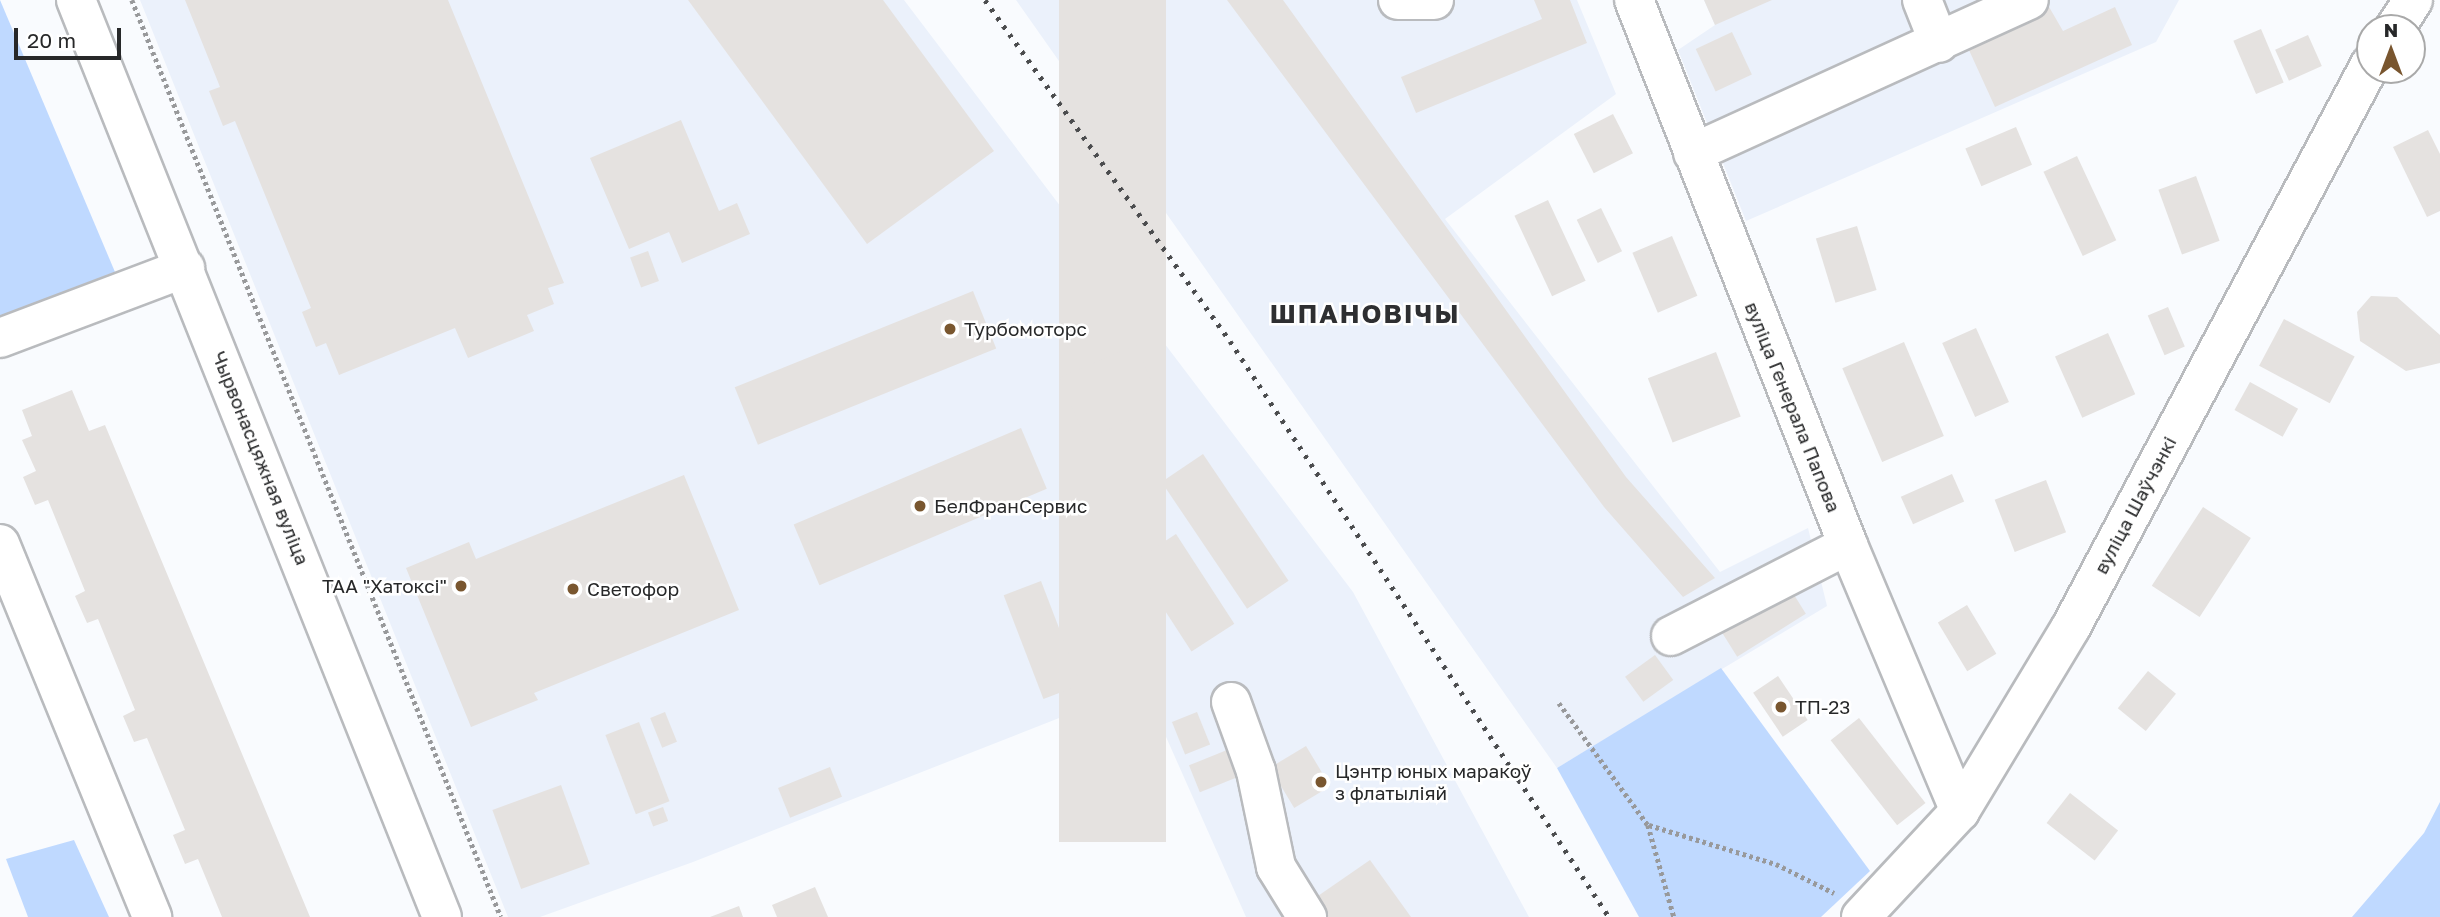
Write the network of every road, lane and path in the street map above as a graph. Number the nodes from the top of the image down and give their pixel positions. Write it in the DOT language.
graph roads {
  1 [pos="76,0"];
  2 [pos="132,0"];
  3 [pos="1398,0"];
  4 [pos="1434,0"];
  5 [pos="1634,0"];
  6 [pos="1922,0"];
  7 [pos="2029,0"];
  8 [pos="1939,43"];
  9 [pos="2360,84"];
  10 [pos="1693,153"];
  11 [pos="185,268"];
  12 [pos="0,338"];
  13 [pos="0,544"];
  14 [pos="1848,545"];
  15 [pos="13,613"];
  16 [pos="1671,636"];
  17 [pos="1231,702"];
  18 [pos="1559,703"];
  19 [pos="1961,810"];
  20 [pos="1648,825"];
  21 [pos="1854,908"];
  22 [pos="152,917"];
  23 [pos="442,917"];
  24 [pos="501,917"];
  25 [pos="1307,917"];
  26 [pos="1674,917"];
  1 -- 11 [label="street, Чырвонасцяжная вуліца"];
  2 -- 24 [label="path"];
  3 -- 4 [label="street"];
  5 -- 10 [label="street, вуліца Генерала Папова"];
  6 -- 8 [label="street"];
  7 -- 8 [label="street"];
  8 -- 10 [label="street"];
  9 -- 19 [label="street, вуліца Шаўчэнкі"];
  10 -- 14 [label="street, вуліца Генерала Папова"];
  11 -- 12 [label="street"];
  11 -- 23 [label="street, Чырвонасцяжная вуліца"];
  13 -- 15 [label="street"];
  14 -- 16 [label="street"];
  14 -- 19 [label="street, вуліца Генерала Папова"];
  15 -- 22 [label="street"];
  17 -- 25 [label="street"];
  18 -- 20 [label="path"];
  19 -- 21 [label="street, вуліца Шаўчэнкі"];
  20 -- 21 [label="path"];
  20 -- 26 [label="path"];
}
